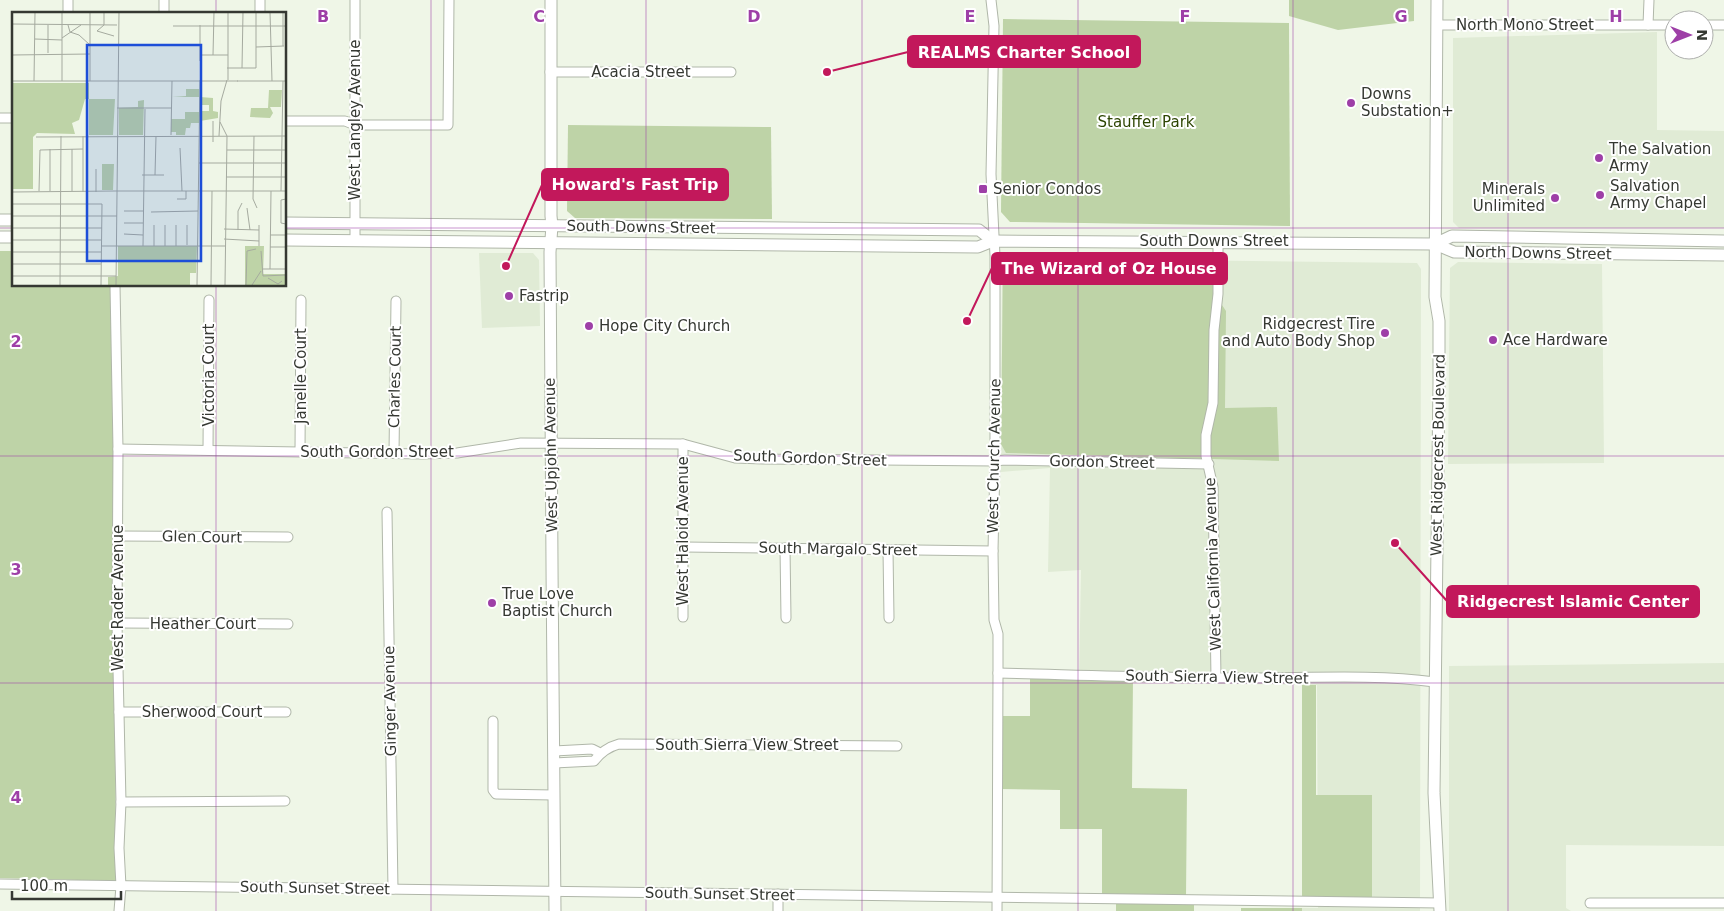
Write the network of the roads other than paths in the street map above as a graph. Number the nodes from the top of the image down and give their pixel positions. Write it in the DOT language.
graph roads {
  1 [pos="355,0"];
  2 [pos="449,0"];
  3 [pos="551,0"];
  4 [pos="991,0"];
  5 [pos="1437,0"];
  6 [pos="1649,0"];
  7 [pos="1724,17"];
  8 [pos="1437,25"];
  9 [pos="1648,25"];
  10 [pos="1664,25"];
  11 [pos="1721,26"];
  12 [pos="550,72"];
  13 [pos="731,72"];
  14 [pos="286,120"];
  15 [pos="355,124"];
  16 [pos="286,223"];
  17 [pos="356,224"];
  18 [pos="552,226"];
  19 [pos="286,240"];
  20 [pos="355,240"];
  21 [pos="993,241"];
  22 [pos="1724,241"];
  23 [pos="1218,242"];
  24 [pos="551,244"];
  25 [pos="1435,244"];
  26 [pos="1724,255"];
  27 [pos="115,286"];
  28 [pos="209,300"];
  29 [pos="301,300"];
  30 [pos="396,302"];
  31 [pos="550,443"];
  32 [pos="683,444"];
  33 [pos="118,449"];
  34 [pos="208,450"];
  35 [pos="300,451"];
  36 [pos="394,453"];
  37 [pos="995,461"];
  38 [pos="1209,464"];
  39 [pos="387,512"];
  40 [pos="117,536"];
  41 [pos="288,537"];
  42 [pos="684,547"];
  43 [pos="785,548"];
  44 [pos="888,550"];
  45 [pos="993,551"];
  46 [pos="683,618"];
  47 [pos="786,618"];
  48 [pos="889,618"];
  49 [pos="117,623"];
  50 [pos="288,624"];
  51 [pos="998,673"];
  52 [pos="1216,678"];
  53 [pos="1435,682"];
  54 [pos="119,712"];
  55 [pos="286,712"];
  56 [pos="493,721"];
  57 [pos="897,746"];
  58 [pos="554,751"];
  59 [pos="600,753"];
  60 [pos="554,764"];
  61 [pos="554,795"];
  62 [pos="284,801"];
  63 [pos="121,802"];
  64 [pos="0,884"];
  65 [pos="121,886"];
  66 [pos="394,889"];
  67 [pos="555,892"];
  68 [pos="778,894"];
  69 [pos="998,897"];
  70 [pos="1590,903"];
  71 [pos="1724,903"];
  72 [pos="1440,907"];
  73 [pos="1638,907"];
  74 [pos="119,911"];
  75 [pos="555,911"];
  76 [pos="778,911"];
  77 [pos="997,911"];
  1 -- 15 [label="street, West Langley Avenue"];
  2 -- 15 [label="street"];
  3 -- 12 [label="main road, West Upjohn Avenue"];
  4 -- 21 [label="street, West Church Avenue"];
  5 -- 8 [label="main road, West Ridgecrest Boulevard"];
  6 -- 9 [label="street"];
  7 -- 11 [label="street"];
  8 -- 9 [label="street, North Mono Street"];
  8 -- 25 [label="main road, West Ridgecrest Boulevard"];
  9 -- 10 [label="street, North Mono Street"];
  12 -- 13 [label="street, Acacia Street"];
  12 -- 18 [label="main road, West Upjohn Avenue"];
  14 -- 15 [label="street"];
  15 -- 17 [label="street, West Langley Avenue"];
  16 -- 17 [label="main road, South Downs Street"];
  17 -- 18 [label="main road, South Downs Street"];
  17 -- 20 [label="street, West Langley Avenue"];
  18 -- 21 [label="main road, South Downs Street"];
  18 -- 24 [label="main road, West Upjohn Avenue"];
  19 -- 20 [label="main road, South Downs Street"];
  20 -- 24 [label="main road, South Downs Street"];
  21 -- 23 [label="main road, South Downs Street"];
  21 -- 24 [label="main road, South Downs Street"];
  21 -- 37 [label="street, West Church Avenue"];
  22 -- 25 [label="main road, North Downs Street"];
  23 -- 25 [label="main road, South Downs Street"];
  23 -- 38 [label="street, West California Avenue"];
  24 -- 31 [label="main road, West Upjohn Avenue"];
  25 -- 26 [label="main road, North Downs Street"];
  25 -- 53 [label="main road, West Ridgecrest Boulevard"];
  27 -- 33 [label="street, West Rader Avenue"];
  28 -- 34 [label="street, Victoria Court"];
  29 -- 35 [label="street, Janelle Court"];
  30 -- 36 [label="street, Charles Court"];
  31 -- 32 [label="street, South Gordon Street"];
  31 -- 36 [label="street, South Gordon Street"];
  31 -- 58 [label="main road, West Upjohn Avenue"];
  32 -- 37 [label="street, South Gordon Street"];
  32 -- 42 [label="street, West Haloid Avenue"];
  33 -- 34 [label="street, South Gordon Street"];
  33 -- 40 [label="street, West Rader Avenue"];
  34 -- 35 [label="street, South Gordon Street"];
  35 -- 36 [label="street, South Gordon Street"];
  37 -- 38 [label="street, Gordon Street"];
  37 -- 45 [label="street, West Church Avenue"];
  38 -- 52 [label="street, West California Avenue"];
  39 -- 66 [label="street, Ginger Avenue"];
  40 -- 41 [label="street, Glen Court"];
  40 -- 49 [label="street, West Rader Avenue"];
  42 -- 43 [label="street, South Margalo Street"];
  42 -- 46 [label="street, West Haloid Avenue"];
  43 -- 44 [label="street, South Margalo Street"];
  43 -- 47 [label="street"];
  44 -- 45 [label="street, South Margalo Street"];
  44 -- 48 [label="street"];
  45 -- 51 [label="street, West Church Avenue"];
  49 -- 50 [label="street, Heather Court"];
  49 -- 54 [label="street, West Rader Avenue"];
  51 -- 52 [label="street, South Sierra View Street"];
  51 -- 69 [label="street, West Church Avenue"];
  52 -- 53 [label="street, South Sierra View Street"];
  53 -- 72 [label="main road, West Ridgecrest Boulevard"];
  54 -- 55 [label="street, Sherwood Court"];
  54 -- 63 [label="street, West Rader Avenue"];
  56 -- 61 [label="street"];
  57 -- 59 [label="street, South Sierra View Street"];
  58 -- 59 [label="street, South Sierra View Street"];
  58 -- 60 [label="main road, West Upjohn Avenue"];
  59 -- 60 [label="street, South Sierra View Street"];
  60 -- 61 [label="main road, West Upjohn Avenue"];
  61 -- 67 [label="main road, West Upjohn Avenue"];
  62 -- 63 [label="street"];
  63 -- 65 [label="street, West Rader Avenue"];
  64 -- 65 [label="street, South Sunset Street"];
  65 -- 66 [label="street, South Sunset Street"];
  65 -- 74 [label="street, West Rader Avenue"];
  66 -- 67 [label="street, South Sunset Street"];
  67 -- 68 [label="street, South Sunset Street"];
  67 -- 75 [label="main road, West Upjohn Avenue"];
  68 -- 69 [label="street, South Sunset Street"];
  68 -- 76 [label="street"];
  69 -- 72 [label="street, South Sunset Street"];
  69 -- 77 [label="street, West Church Avenue"];
  70 -- 73 [label="street"];
  71 -- 73 [label="street"];
}
